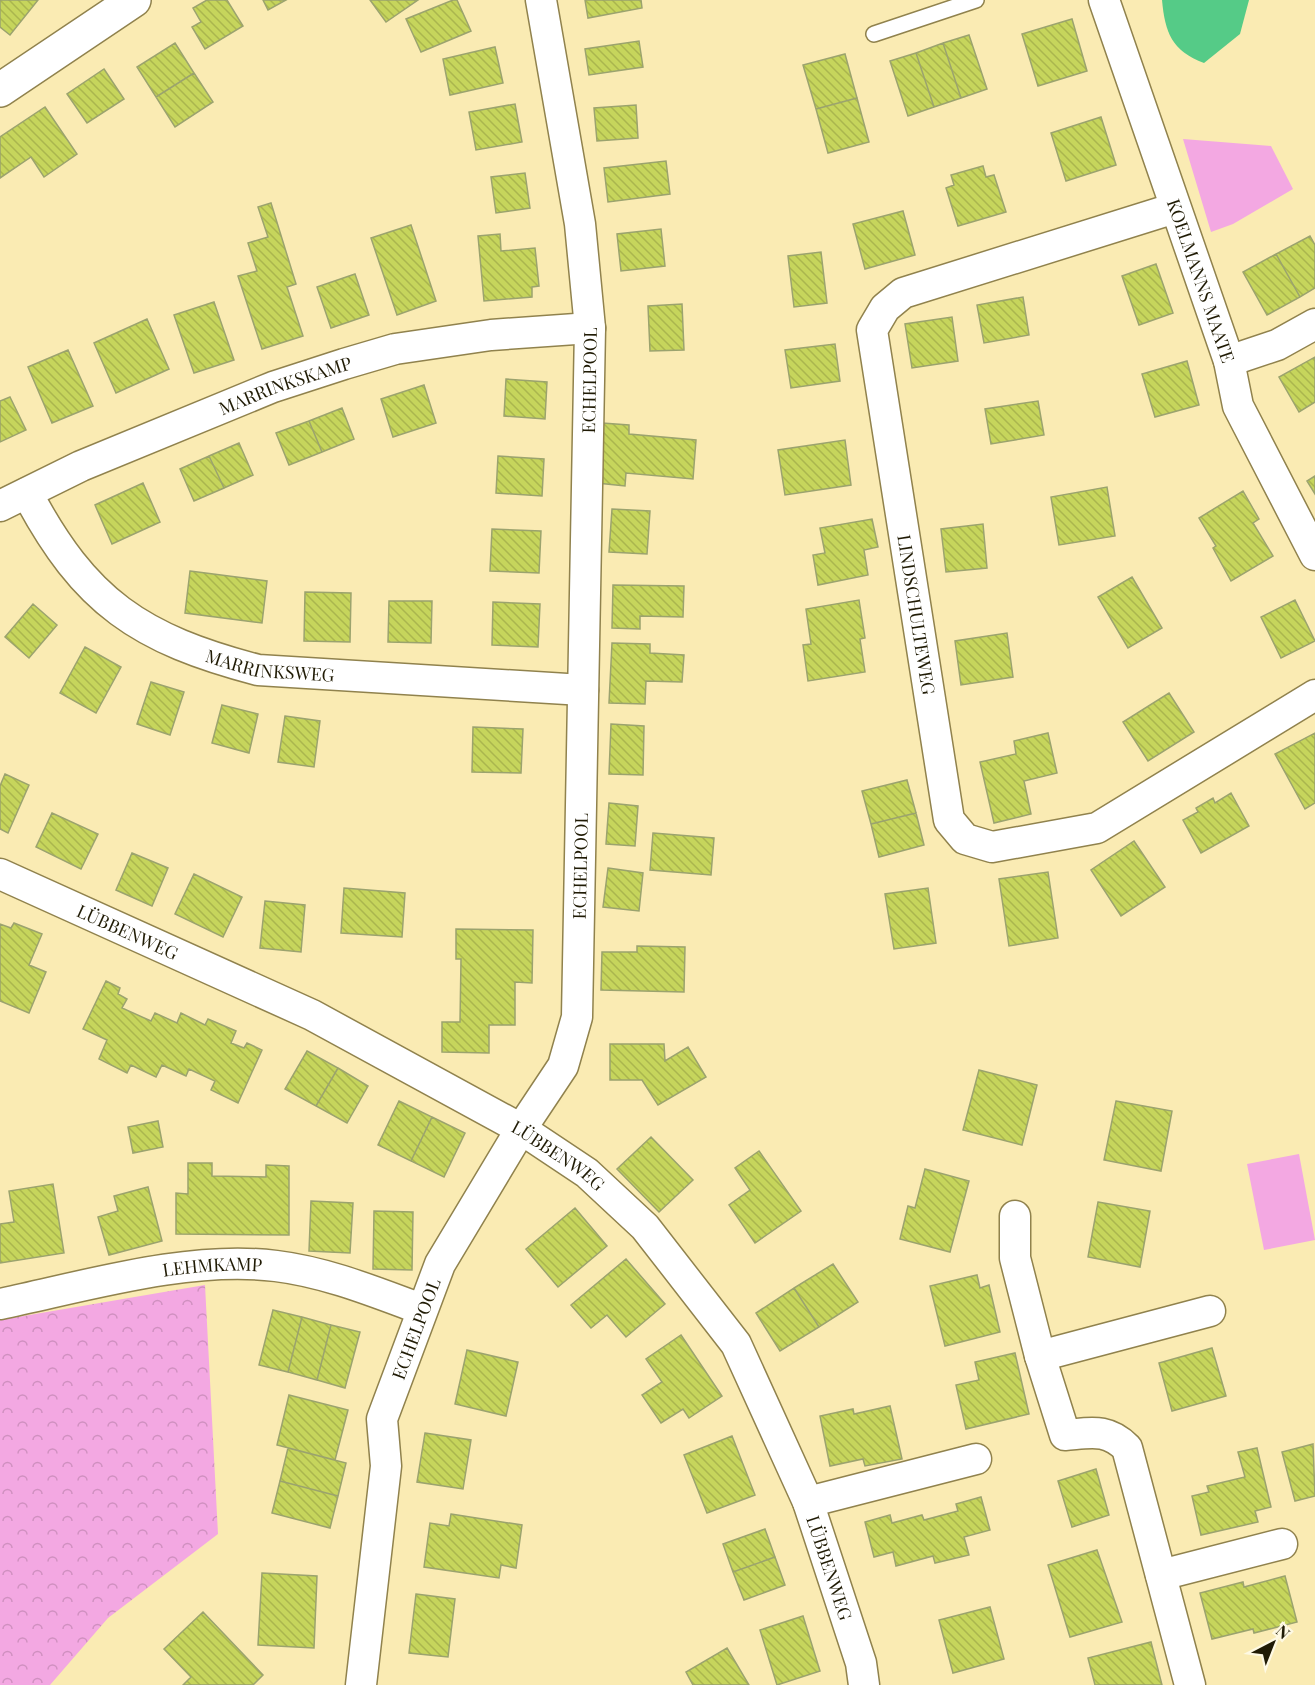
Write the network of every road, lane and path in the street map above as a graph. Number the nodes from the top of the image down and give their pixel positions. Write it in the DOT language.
graph roads {
  1 [pos="134,0"];
  2 [pos="542,0"];
  3 [pos="976,0"];
  4 [pos="1104,0"];
  5 [pos="874,34"];
  6 [pos="0,90"];
  7 [pos="1175,208"];
  8 [pos="1315,324"];
  9 [pos="590,328"];
  10 [pos="1229,361"];
  11 [pos="27,493"];
  12 [pos="0,506"];
  13 [pos="1315,555"];
  14 [pos="583,690"];
  15 [pos="1315,695"];
  16 [pos="0,873"];
  17 [pos="521,1129"];
  18 [pos="1015,1216"];
  19 [pos="0,1304"];
  20 [pos="421,1310"];
  21 [pos="1210,1311"];
  22 [pos="1040,1356"];
  23 [pos="976,1459"];
  24 [pos="807,1502"];
  25 [pos="1282,1544"];
  26 [pos="1161,1575"];
  27 [pos="361,1685"];
  28 [pos="864,1685"];
  29 [pos="1190,1685"];
  1 -- 6 [label="street"];
  2 -- 9 [label="street, ECHELPOOL"];
  3 -- 5 [label="lane"];
  4 -- 7 [label="street, KOELMANNS MAATE"];
  7 -- 10 [label="street, KOELMANNS MAATE"];
  7 -- 15 [label="street, LINDSCHULTEWEG"];
  8 -- 10 [label="street"];
  9 -- 11 [label="street, MARRINKSKAMP"];
  9 -- 14 [label="street, ECHELPOOL"];
  10 -- 13 [label="street, KOELMANNS MAATE"];
  11 -- 12 [label="street, MARRINKSKAMP"];
  11 -- 14 [label="street, MARRINKSWEG"];
  14 -- 17 [label="street, ECHELPOOL"];
  16 -- 17 [label="street, LÜBBENWEG"];
  17 -- 20 [label="street, ECHELPOOL"];
  17 -- 24 [label="street, LÜBBENWEG"];
  18 -- 22 [label="street"];
  19 -- 20 [label="street, LEHMKAMP"];
  20 -- 27 [label="street, ECHELPOOL"];
  21 -- 22 [label="street"];
  22 -- 26 [label="street"];
  23 -- 24 [label="street"];
  24 -- 28 [label="street, LÜBBENWEG"];
  25 -- 26 [label="street"];
  26 -- 29 [label="street"];
}
